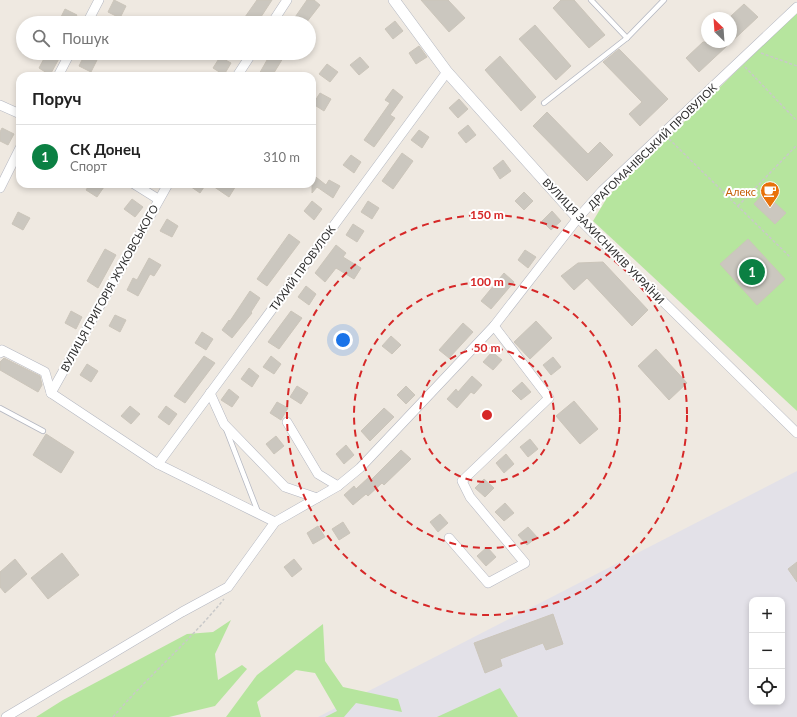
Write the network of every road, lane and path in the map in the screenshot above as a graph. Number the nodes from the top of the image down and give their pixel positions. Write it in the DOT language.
graph roads {
  1 [pos="99,0"];
  2 [pos="286,0"];
  3 [pos="394,0"];
  4 [pos="591,0"];
  5 [pos="664,0"];
  6 [pos="797,7"];
  7 [pos="91,16"];
  8 [pos="276,16"];
  9 [pos="626,38"];
  10 [pos="752,49"];
  11 [pos="66,60"];
  12 [pos="247,60"];
  13 [pos="740,61"];
  14 [pos="797,66"];
  15 [pos="60,72"];
  16 [pos="240,72"];
  17 [pos="447,72"];
  18 [pos="544,103"];
  19 [pos="0,105"];
  20 [pos="16,112"];
  21 [pos="797,121"];
  22 [pos="663,133"];
  23 [pos="797,145"];
  24 [pos="16,156"];
  25 [pos="0,188"];
  26 [pos="140,188"];
  27 [pos="165,188"];
  28 [pos="158,199"];
  29 [pos="738,206"];
  30 [pos="578,218"];
  31 [pos="791,258"];
  32 [pos="494,326"];
  33 [pos="0,353"];
  34 [pos="51,393"];
  35 [pos="210,393"];
  36 [pos="0,408"];
  37 [pos="286,422"];
  38 [pos="224,424"];
  39 [pos="43,431"];
  40 [pos="797,433"];
  41 [pos="158,464"];
  42 [pos="338,486"];
  43 [pos="317,498"];
  44 [pos="258,514"];
  45 [pos="275,522"];
  46 [pos="449,538"];
  47 [pos="225,599"];
  48 [pos="6,717"];
  49 [pos="113,717"];
  1 -- 7 [label="street"];
  2 -- 8 [label="street"];
  3 -- 17 [label="street, ВУЛИЦЯ ЗАХИСНИКІВ УКРАЇНИ"];
  4 -- 9 [label="lane"];
  5 -- 9 [label="lane"];
  6 -- 10 [label="street, ДРАГОМАНІВСЬКИЙ ПРОВУЛОК"];
  9 -- 18 [label="lane"];
  10 -- 13 [label="street, ДРАГОМАНІВСЬКИЙ ПРОВУЛОК"];
  10 -- 14 [label="path"];
  11 -- 15 [label="street"];
  12 -- 16 [label="street"];
  13 -- 21 [label="path"];
  13 -- 22 [label="street, ДРАГОМАНІВСЬКИЙ ПРОВУЛОК"];
  17 -- 30 [label="street, ВУЛИЦЯ ЗАХИСНИКІВ УКРАЇНИ"];
  17 -- 35 [label="street, ТИХИЙ ПРОВУЛОК"];
  19 -- 20 [label="street"];
  22 -- 29 [label="path"];
  22 -- 30 [label="street, ДРАГОМАНІВСЬКИЙ ПРОВУЛОК"];
  23 -- 29 [label="path"];
  24 -- 25 [label="street"];
  26 -- 28 [label="street"];
  27 -- 28 [label="street, ВУЛИЦЯ ГРИГОРІЯ ЖУКОВСЬКОГО"];
  28 -- 34 [label="street, ВУЛИЦЯ ГРИГОРІЯ ЖУКОВСЬКОГО"];
  29 -- 31 [label="path"];
  30 -- 32 [label="street, ДРАГОМАНІВСЬКИЙ ПРОВУЛОК"];
  30 -- 40 [label="street, ВУЛИЦЯ ЗАХИСНИКІВ УКРАЇНИ"];
  32 -- 42 [label="street, ДРАГОМАНІВСЬКИЙ ПРОВУЛОК"];
  32 -- 46 [label="street"];
  33 -- 34 [label="street"];
  34 -- 41 [label="street"];
  35 -- 38 [label="street"];
  35 -- 41 [label="street, ТИХИЙ ПРОВУЛОК"];
  36 -- 39 [label="lane"];
  37 -- 42 [label="street"];
  38 -- 43 [label="street"];
  38 -- 44 [label="lane"];
  41 -- 44 [label="street"];
  42 -- 43 [label="street, ДРАГОМАНІВСЬКИЙ ПРОВУЛОК"];
  43 -- 45 [label="street, ДРАГОМАНІВСЬКИЙ ПРОВУЛОК"];
  44 -- 45 [label="street"];
  45 -- 48 [label="street"];
  47 -- 49 [label="path"];
}
